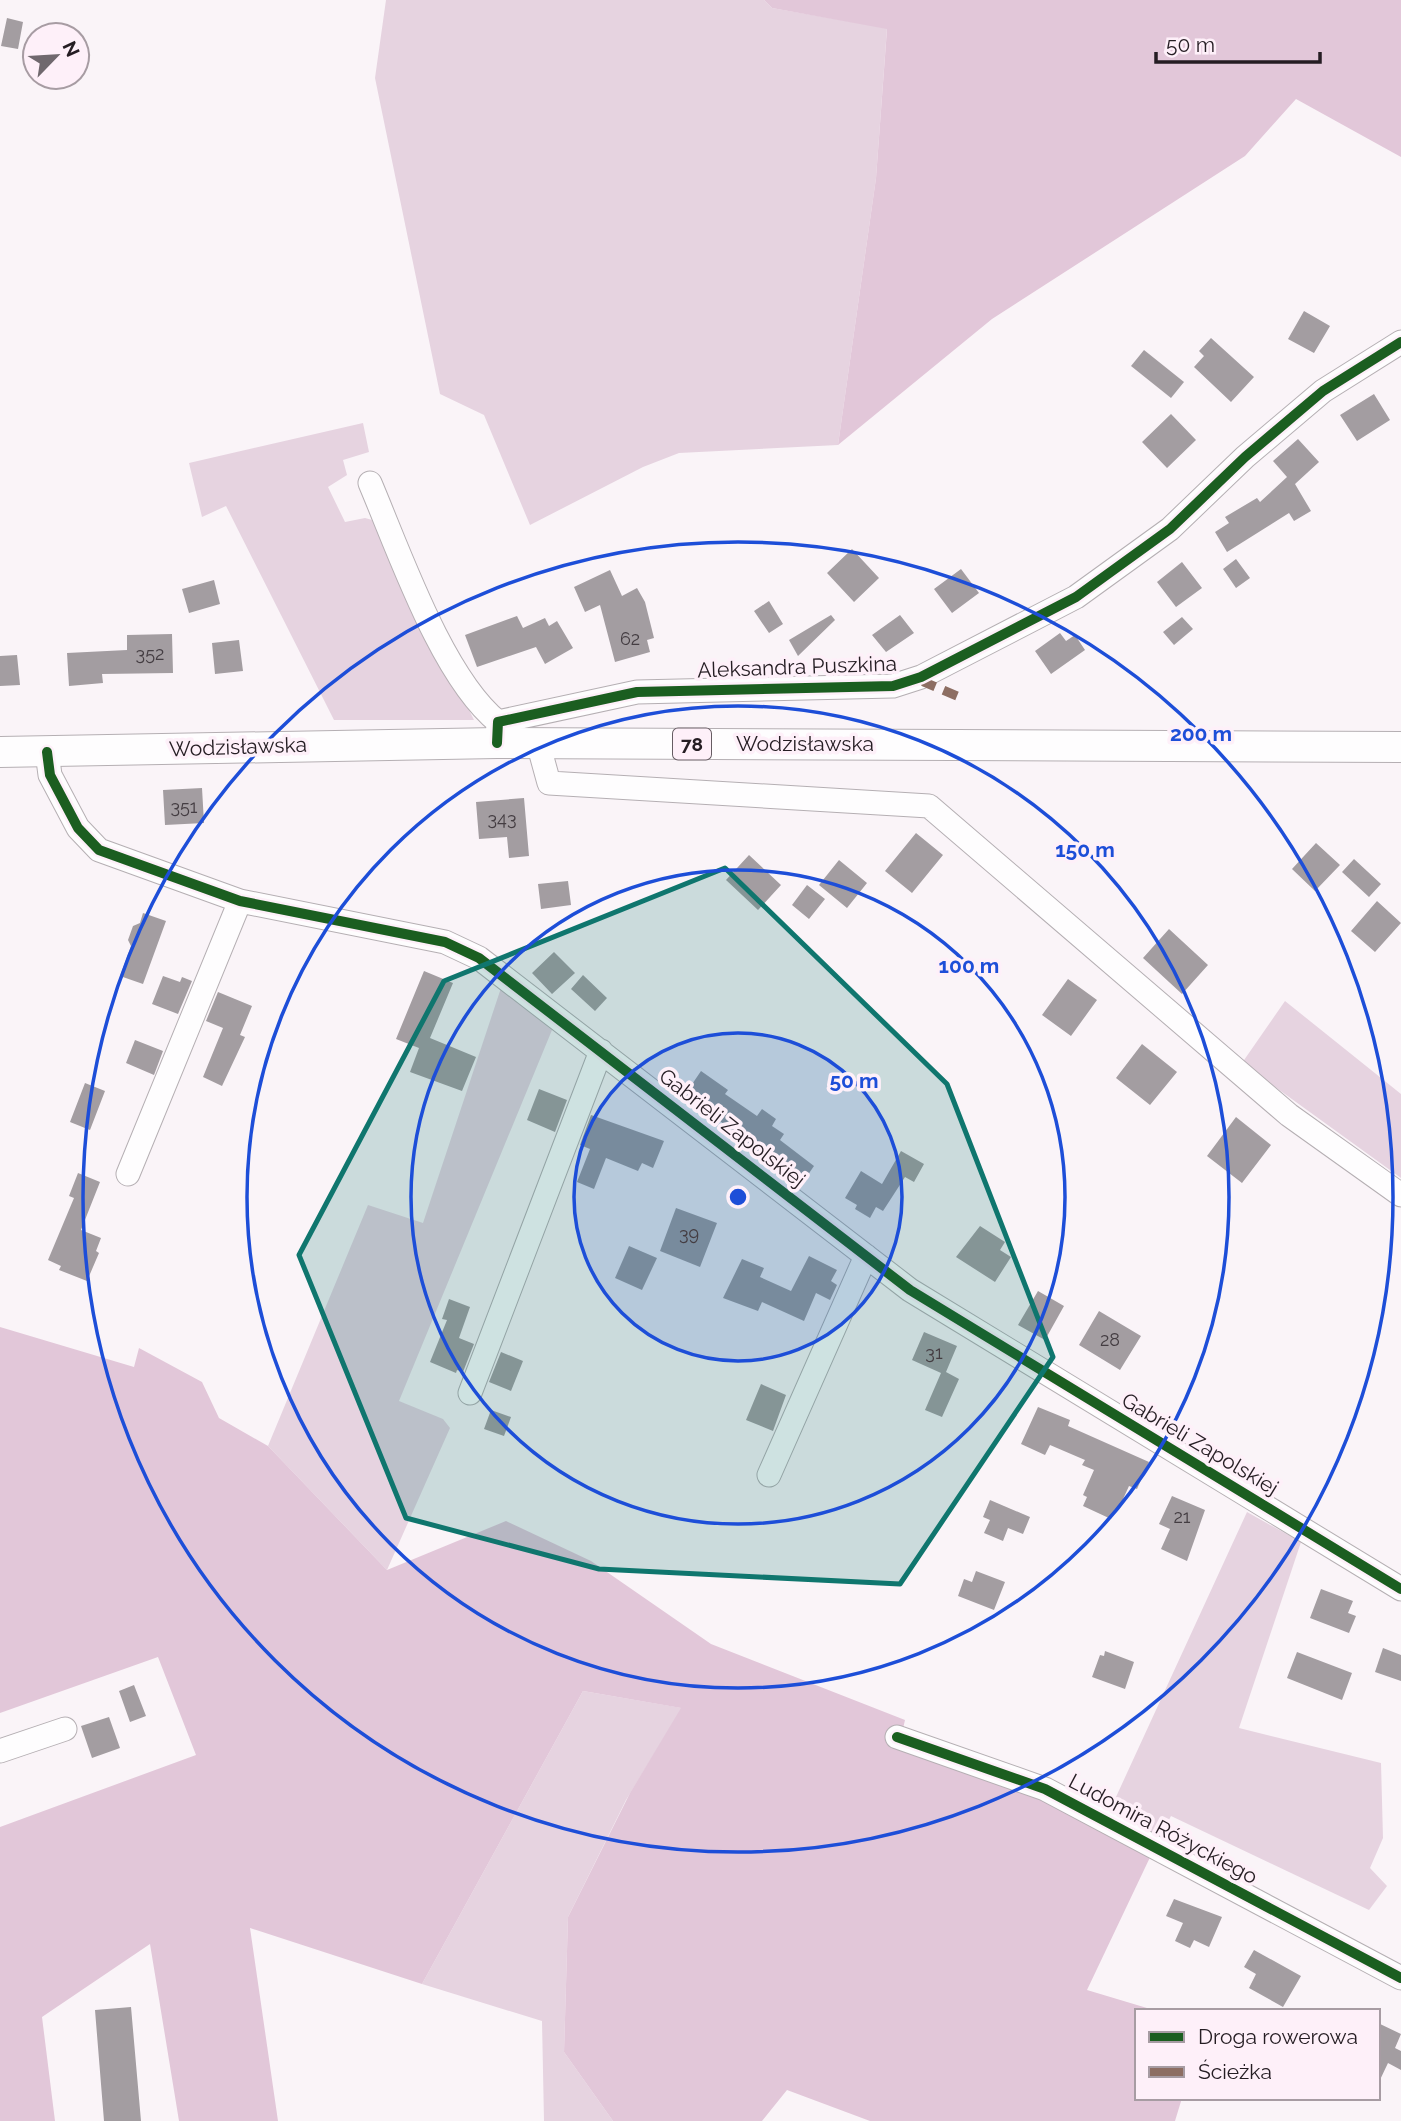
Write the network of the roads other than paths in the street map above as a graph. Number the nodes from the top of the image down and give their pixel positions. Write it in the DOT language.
graph roads {
  1 [pos="1398,349"];
  2 [pos="370,483"];
  3 [pos="497,732"];
  4 [pos="538,743"];
  5 [pos="1401,747"];
  6 [pos="0,752"];
  7 [pos="47,752"];
  8 [pos="240,901"];
  9 [pos="601,1051"];
  10 [pos="128,1174"];
  11 [pos="1401,1195"];
  12 [pos="866,1256"];
  13 [pos="470,1393"];
  14 [pos="769,1475"];
  15 [pos="1401,1589"];
  16 [pos="65,1729"];
  17 [pos="897,1737"];
  18 [pos="0,1751"];
  19 [pos="1401,1978"];
  1 -- 3 [label="street, Aleksandra Puszkina"];
  2 -- 3 [label="street"];
  3 -- 4 [label="main road, Wodzisławska / 78"];
  3 -- 7 [label="main road, Wodzisławska / 78"];
  4 -- 5 [label="main road, Wodzisławska / 78"];
  4 -- 11 [label="street"];
  6 -- 7 [label="main road, Wodzisławska / 78"];
  7 -- 8 [label="street, Gabrieli Zapolskiej"];
  8 -- 9 [label="street, Gabrieli Zapolskiej"];
  8 -- 10 [label="street"];
  9 -- 12 [label="street, Gabrieli Zapolskiej"];
  9 -- 13 [label="street"];
  12 -- 14 [label="street"];
  12 -- 15 [label="street, Gabrieli Zapolskiej"];
  16 -- 18 [label="street"];
  17 -- 19 [label="street, Ludomira Różyckiego"];
}
